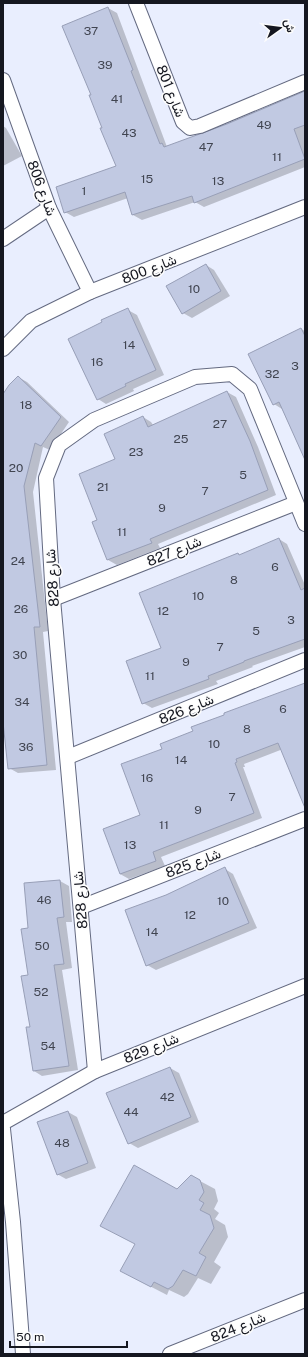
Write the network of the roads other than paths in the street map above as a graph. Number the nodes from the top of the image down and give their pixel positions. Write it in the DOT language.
graph roads {
  1 [pos="136,3"];
  2 [pos="3,80"];
  3 [pos="305,82"];
  4 [pos="49,208"];
  5 [pos="303,213"];
  6 [pos="3,239"];
  7 [pos="90,292"];
  8 [pos="3,350"];
  9 [pos="296,503"];
  10 [pos="305,524"];
  11 [pos="53,599"];
  12 [pos="305,660"];
  13 [pos="68,757"];
  14 [pos="305,819"];
  15 [pos="81,906"];
  16 [pos="305,986"];
  17 [pos="95,1071"];
  18 [pos="3,1123"];
  19 [pos="3,1129"];
  20 [pos="8,1223"];
  21 [pos="305,1300"];
  22 [pos="23,1354"];
  23 [pos="170,1354"];
  1 -- 3 [label="street, شارع 801"];
  2 -- 4 [label="street, شارع 806"];
  4 -- 6 [label="street"];
  4 -- 7 [label="street, شارع 806"];
  5 -- 7 [label="street, شارع 800"];
  7 -- 8 [label="street, شارع 800"];
  9 -- 10 [label="street, شارع 828"];
  9 -- 11 [label="street, شارع 827"];
  9 -- 11 [label="street, شارع 828"];
  11 -- 13 [label="street, شارع 828"];
  12 -- 13 [label="street, شارع 826"];
  13 -- 15 [label="street, شارع 828"];
  14 -- 15 [label="street, شارع 825"];
  15 -- 17 [label="street, شارع 828"];
  16 -- 17 [label="street, شارع 829"];
  17 -- 18 [label="street, شارع 829"];
  19 -- 20 [label="street"];
  20 -- 22 [label="street"];
  21 -- 23 [label="street, شارع 824"];
}
